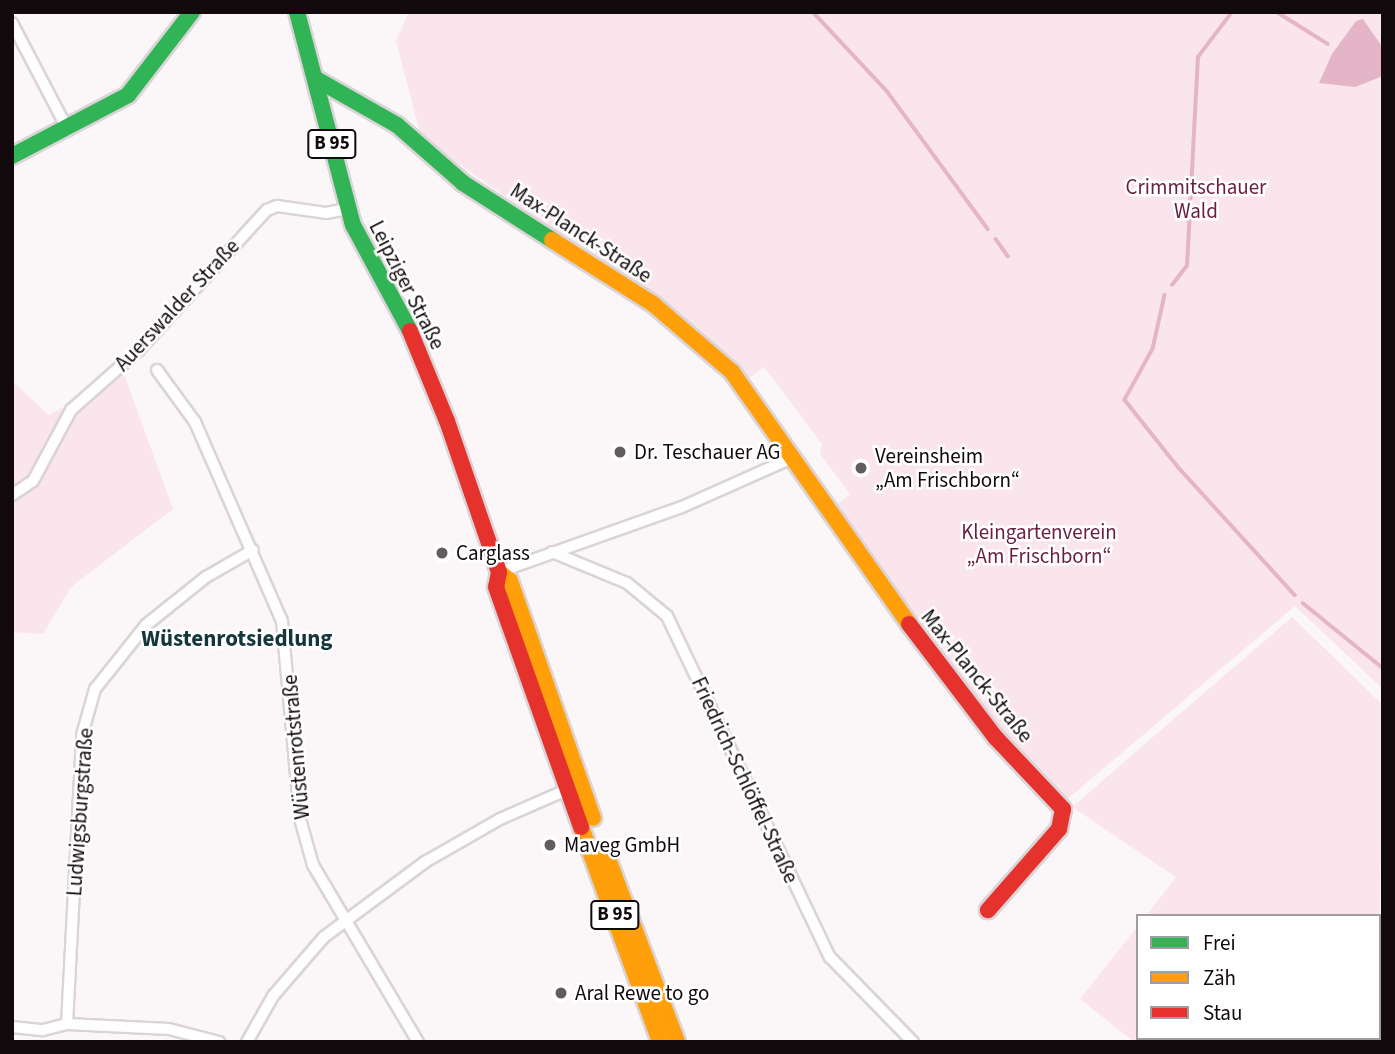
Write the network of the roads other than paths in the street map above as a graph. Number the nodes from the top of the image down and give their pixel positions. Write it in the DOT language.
graph roads {
  1 [pos="192,12"];
  2 [pos="297,12"];
  3 [pos="12,23"];
  4 [pos="316,79"];
  5 [pos="68,131"];
  6 [pos="12,156"];
  7 [pos="348,209"];
  8 [pos="157,370"];
  9 [pos="792,458"];
  10 [pos="12,495"];
  11 [pos="253,550"];
  12 [pos="552,552"];
  13 [pos="499,572"];
  14 [pos="575,786"];
  15 [pos="988,910"];
  16 [pos="346,920"];
  17 [pos="67,1024"];
  18 [pos="12,1027"];
  19 [pos="219,1042"];
  20 [pos="247,1042"];
  21 [pos="418,1042"];
  22 [pos="660,1042"];
  23 [pos="677,1042"];
  24 [pos="913,1042"];
  1 -- 5 [label="main road"];
  2 -- 4 [label="main road, Leipziger Straße / B 95"];
  3 -- 5 [label="street"];
  4 -- 7 [label="main road, Leipziger Straße / B 95"];
  4 -- 9 [label="main road, Max-Planck-Straße"];
  5 -- 6 [label="main road"];
  7 -- 10 [label="street, Auerswalder Straße"];
  7 -- 13 [label="main road, Leipziger Straße / B 95"];
  8 -- 11 [label="street, Wüstenrotstraße"];
  9 -- 12 [label="street"];
  9 -- 15 [label="main road, Max-Planck-Straße"];
  11 -- 16 [label="street, Wüstenrotstraße"];
  11 -- 17 [label="street, Ludwigsburgstraße"];
  12 -- 13 [label="street"];
  12 -- 24 [label="street, Friedrich-Schlöffel-Straße"];
  13 -- 14 [label="main road, Leipziger Straße / B 95"];
  14 -- 16 [label="street"];
  14 -- 22 [label="main road, Leipziger Straße / B 95"];
  14 -- 23 [label="main road, Leipziger Straße / B 95"];
  16 -- 20 [label="street"];
  16 -- 21 [label="street, Wüstenrotstraße"];
  17 -- 18 [label="street"];
  17 -- 19 [label="street"];
}
